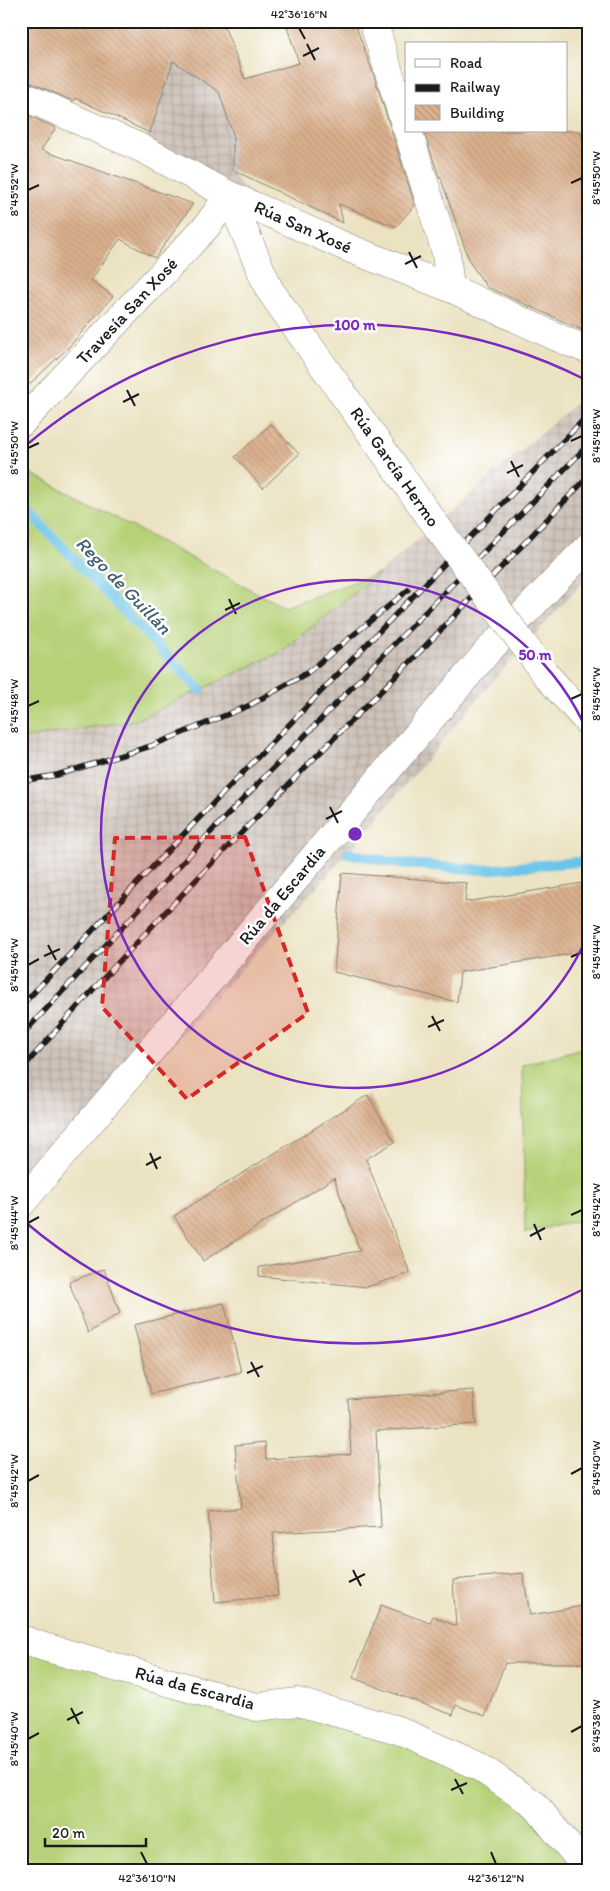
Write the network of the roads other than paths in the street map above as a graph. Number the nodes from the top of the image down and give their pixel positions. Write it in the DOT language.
graph roads {
  1 [pos="373,21"];
  2 [pos="21,95"];
  3 [pos="405,124"];
  4 [pos="408,132"];
  5 [pos="228,195"];
  6 [pos="450,288"];
  7 [pos="589,350"];
  8 [pos="21,423"];
  9 [pos="589,546"];
  10 [pos="589,723"];
  11 [pos="21,1204"];
  12 [pos="21,1639"];
  13 [pos="588,1870"];
  1 -- 3 [label="street"];
  2 -- 5 [label="street, Rúa San Xosé"];
  4 -- 6 [label="street"];
  5 -- 6 [label="street, Rúa San Xosé"];
  5 -- 8 [label="street, Travesía San Xosé"];
  5 -- 10 [label="street, Rúa García Hermo, bridge"];
  6 -- 7 [label="street, Rúa San Xosé"];
  9 -- 11 [label="street, Rúa da Escardia"];
  12 -- 13 [label="street, Rúa da Escardia"];
}
